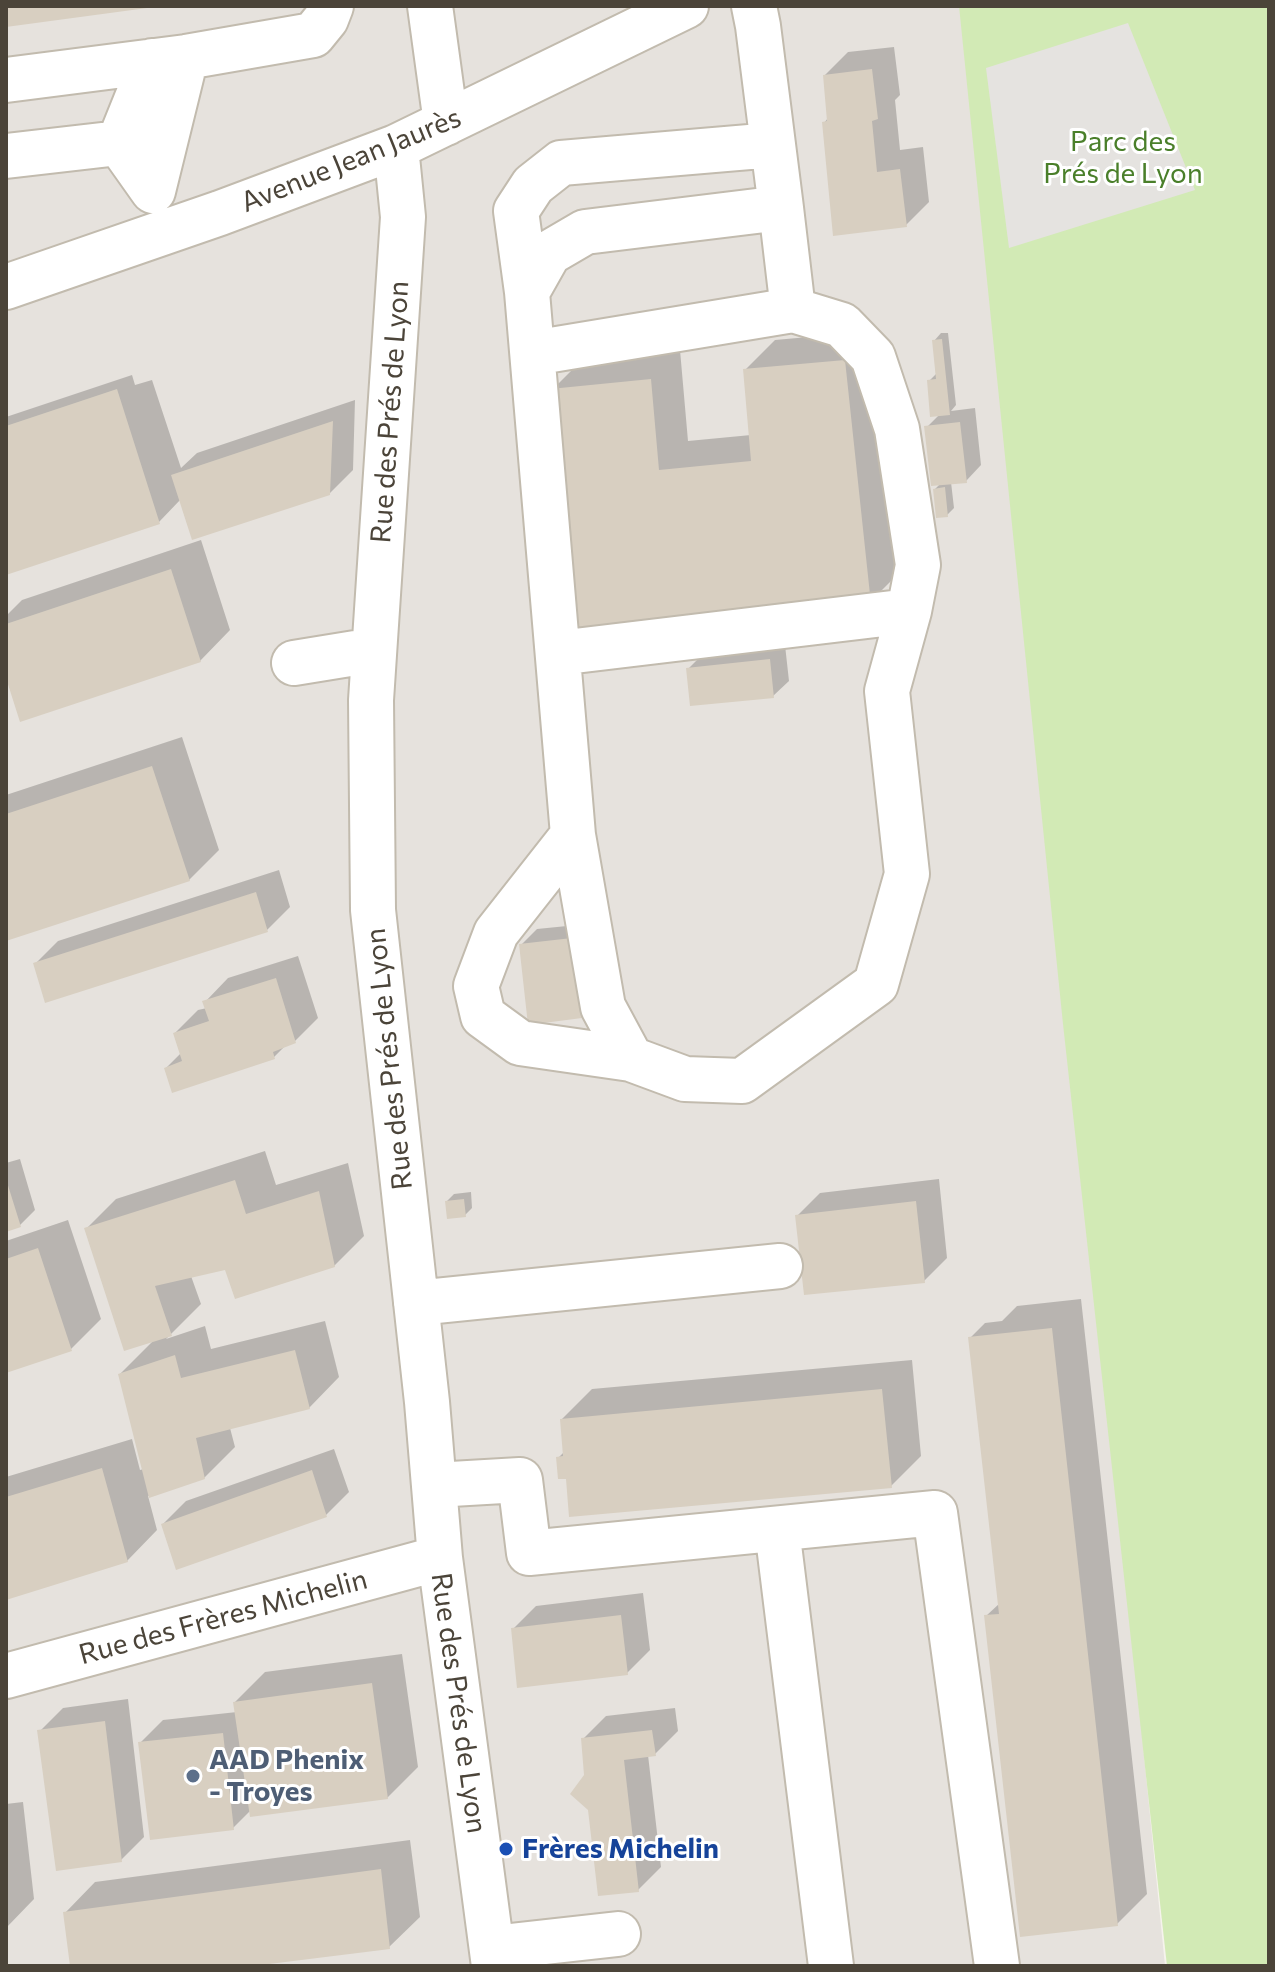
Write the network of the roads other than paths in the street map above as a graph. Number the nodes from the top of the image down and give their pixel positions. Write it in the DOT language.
graph roads {
  1 [pos="331,6"];
  2 [pos="430,6"];
  3 [pos="754,6"];
  4 [pos="680,7"];
  5 [pos="169,59"];
  6 [pos="6,80"];
  7 [pos="446,123"];
  8 [pos="119,143"];
  9 [pos="773,145"];
  10 [pos="396,147"];
  11 [pos="6,156"];
  12 [pos="781,208"];
  13 [pos="161,211"];
  14 [pos="6,287"];
  15 [pos="527,292"];
  16 [pos="793,310"];
  17 [pos="533,353"];
  18 [pos="909,611"];
  19 [pos="374,650"];
  20 [pos="558,653"];
  21 [pos="294,663"];
  22 [pos="573,835"];
  23 [pos="631,1059"];
  24 [pos="780,1266"];
  25 [pos="416,1303"];
  26 [pos="434,1485"];
  27 [pos="777,1529"];
  28 [pos="440,1558"];
  29 [pos="6,1676"];
  30 [pos="618,1934"];
  31 [pos="493,1957"];
  32 [pos="831,1966"];
  33 [pos="997,1966"];
  1 -- 5 [label="street"];
  2 -- 7 [label="street"];
  3 -- 9 [label="street"];
  4 -- 7 [label="street, Avenue Jean Jaurès"];
  5 -- 6 [label="street"];
  5 -- 8 [label="street"];
  5 -- 13 [label="street"];
  7 -- 10 [label="street, Avenue Jean Jaurès"];
  8 -- 11 [label="street"];
  8 -- 13 [label="street"];
  9 -- 12 [label="street"];
  9 -- 15 [label="street"];
  10 -- 13 [label="street, Avenue Jean Jaurès"];
  10 -- 19 [label="street, Rue des Prés de Lyon"];
  12 -- 15 [label="street"];
  12 -- 16 [label="street"];
  13 -- 14 [label="street, Avenue Jean Jaurès"];
  15 -- 17 [label="street"];
  16 -- 17 [label="street"];
  16 -- 18 [label="street"];
  17 -- 20 [label="street"];
  18 -- 20 [label="street"];
  18 -- 23 [label="street"];
  19 -- 21 [label="street"];
  19 -- 25 [label="street, Rue des Prés de Lyon"];
  20 -- 22 [label="street"];
  22 -- 23 [label="street"];
  22 -- 23 [label="street"];
  24 -- 25 [label="street"];
  25 -- 26 [label="street, Rue des Prés de Lyon"];
  26 -- 27 [label="street"];
  26 -- 28 [label="street, Rue des Prés de Lyon"];
  27 -- 32 [label="street"];
  27 -- 33 [label="street"];
  28 -- 29 [label="street, Rue des Frères Michelin"];
  28 -- 31 [label="street, Rue des Prés de Lyon"];
  30 -- 31 [label="street"];
}
